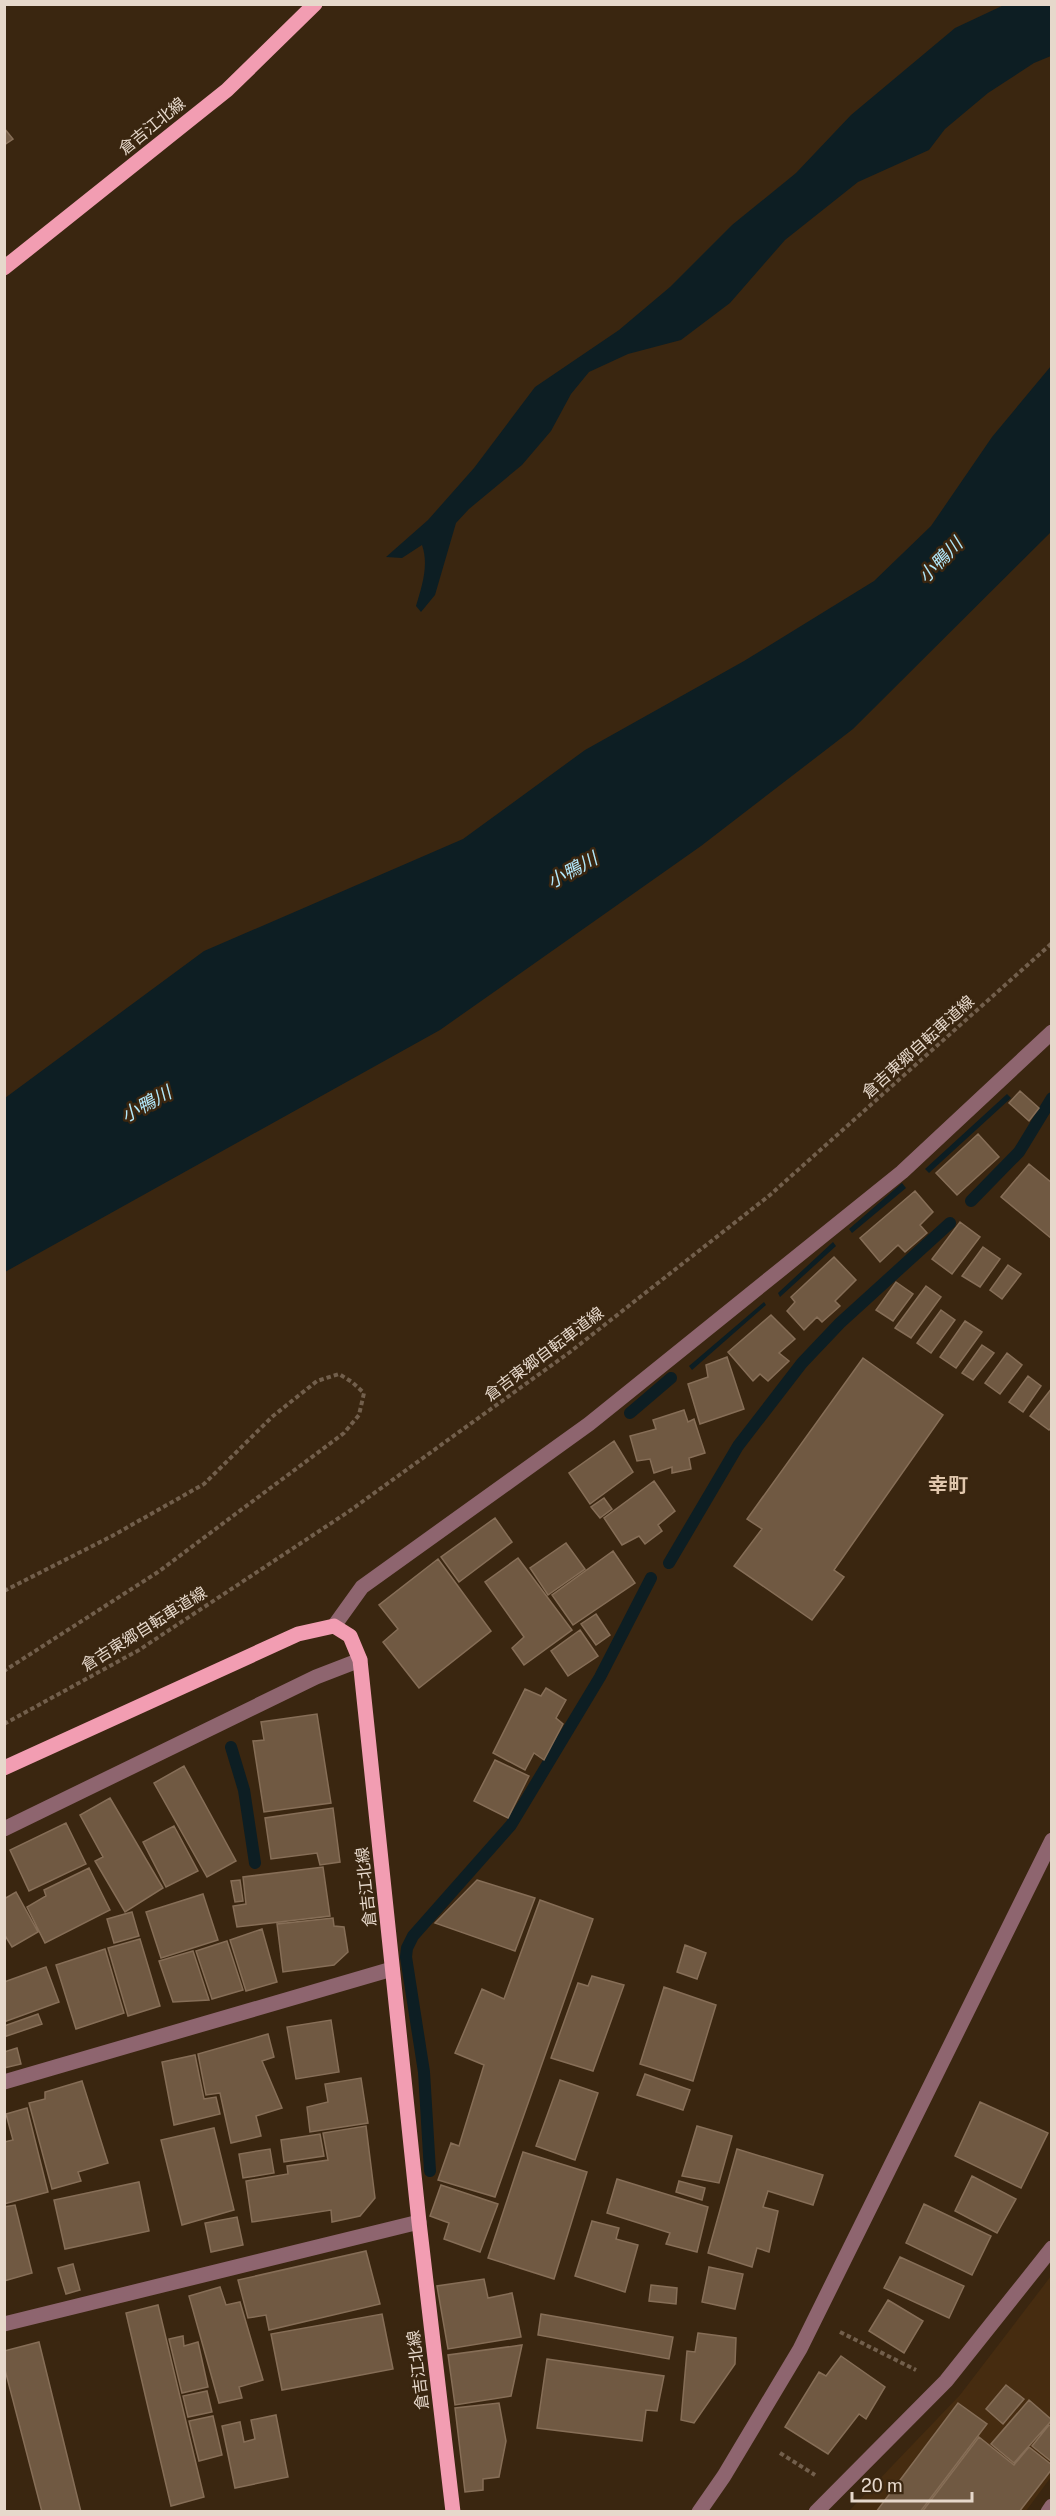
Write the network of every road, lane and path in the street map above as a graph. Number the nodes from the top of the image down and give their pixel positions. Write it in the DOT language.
graph roads {
  1 [pos="315,4"];
  2 [pos="4,268"];
  3 [pos="1052,943"];
  4 [pos="1052,1032"];
  5 [pos="4,1591"];
  6 [pos="334,1626"];
  7 [pos="360,1660"];
  8 [pos="4,1671"];
  9 [pos="4,1724"];
  10 [pos="4,1768"];
  11 [pos="4,1829"];
  12 [pos="1052,1840"];
  13 [pos="392,1970"];
  14 [pos="4,2082"];
  15 [pos="418,2222"];
  16 [pos="1052,2248"];
  17 [pos="4,2324"];
  18 [pos="837,2330"];
  19 [pos="943,2384"];
  20 [pos="780,2452"];
  21 [pos="838,2490"];
  22 [pos="1052,2506"];
  23 [pos="453,2511"];
  24 [pos="699,2511"];
  25 [pos="816,2511"];
  26 [pos="1048,2511"];
  1 -- 2 [label="main road, 倉吉江北線"];
  3 -- 9 [label="path, 倉吉東郷自転車道線"];
  4 -- 6 [label="street"];
  5 -- 8 [label="path"];
  6 -- 7 [label="main road, 倉吉江北線"];
  6 -- 10 [label="main road"];
  7 -- 11 [label="street"];
  7 -- 13 [label="main road, 倉吉江北線"];
  12 -- 24 [label="street"];
  13 -- 14 [label="street"];
  13 -- 15 [label="main road, 倉吉江北線"];
  15 -- 17 [label="street"];
  15 -- 23 [label="main road, 倉吉江北線"];
  16 -- 19 [label="street"];
  18 -- 19 [label="path"];
  19 -- 21 [label="street"];
  20 -- 21 [label="path"];
  21 -- 25 [label="street"];
  22 -- 26 [label="street"];
}
